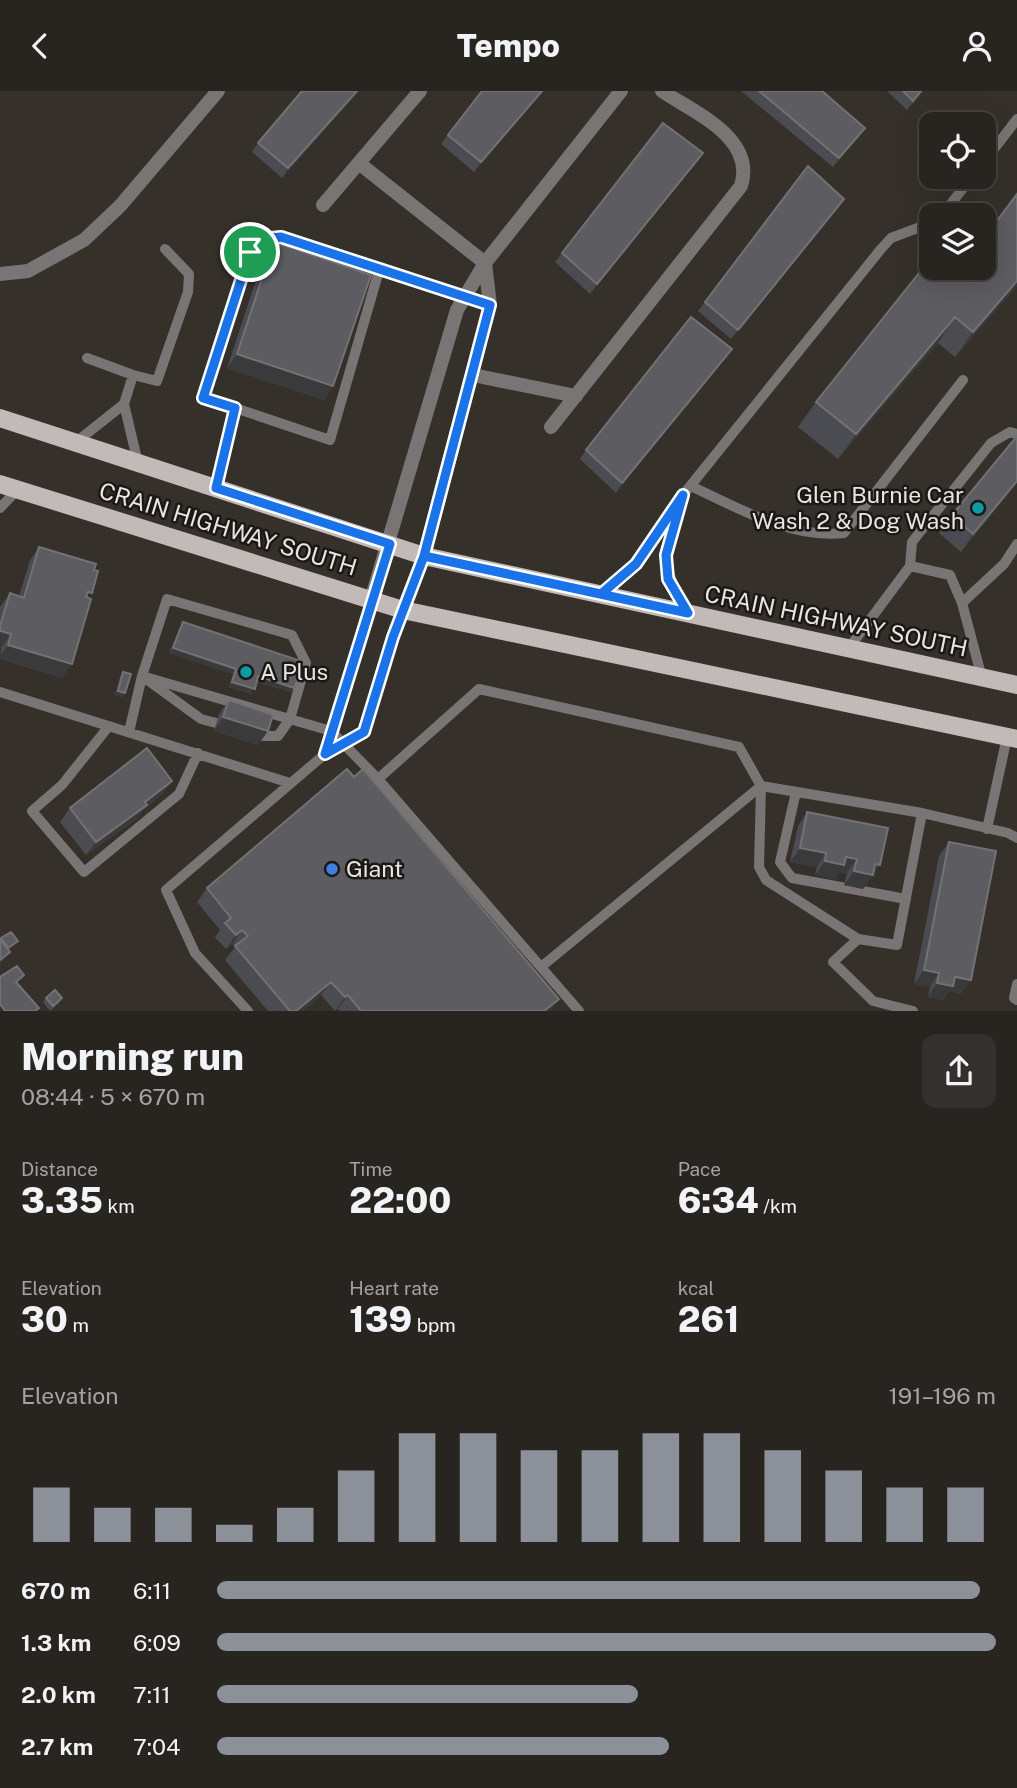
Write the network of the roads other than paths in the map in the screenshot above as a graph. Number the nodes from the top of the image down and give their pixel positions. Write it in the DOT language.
graph roads {
  1 [pos="218,91"];
  2 [pos="420,91"];
  3 [pos="621,91"];
  4 [pos="662,91"];
  5 [pos="1017,118"];
  6 [pos="996,146"];
  7 [pos="360,164"];
  8 [pos="963,189"];
  9 [pos="951,203"];
  10 [pos="323,205"];
  11 [pos="919,228"];
  12 [pos="165,249"];
  13 [pos="485,263"];
  14 [pos="380,267"];
  15 [pos="0,274"];
  16 [pos="465,296"];
  17 [pos="490,305"];
  18 [pos="87,358"];
  19 [pos="133,375"];
  20 [pos="473,375"];
  21 [pos="962,380"];
  22 [pos="576,396"];
  23 [pos="124,404"];
  24 [pos="235,408"];
  25 [pos="0,418"];
  26 [pos="551,427"];
  27 [pos="1017,434"];
  28 [pos="75,443"];
  29 [pos="138,463"];
  30 [pos="0,484"];
  31 [pos="691,486"];
  32 [pos="216,488"];
  33 [pos="18,489"];
  34 [pos="683,495"];
  35 [pos="0,508"];
  36 [pos="390,544"];
  37 [pos="1017,544"];
  38 [pos="424,556"];
  39 [pos="910,566"];
  40 [pos="601,594"];
  41 [pos="371,600"];
  42 [pos="962,603"];
  43 [pos="403,610"];
  44 [pos="688,613"];
  45 [pos="849,648"];
  46 [pos="142,676"];
  47 [pos="982,677"];
  48 [pos="1017,685"];
  49 [pos="0,692"];
  50 [pos="290,719"];
  51 [pos="216,723"];
  52 [pos="109,726"];
  53 [pos="331,731"];
  54 [pos="129,732"];
  55 [pos="260,736"];
  56 [pos="1012,738"];
  57 [pos="345,743"];
  58 [pos="198,753"];
  59 [pos="325,754"];
  60 [pos="378,779"];
  61 [pos="290,783"];
  62 [pos="761,786"];
  63 [pos="796,792"];
  64 [pos="922,813"];
  65 [pos="987,829"];
  66 [pos="1017,838"];
  67 [pos="906,899"];
  68 [pos="858,939"];
  69 [pos="541,967"];
  70 [pos="1017,984"];
  71 [pos="1017,1000"];
  72 [pos="248,1011"];
  73 [pos="579,1011"];
  74 [pos="913,1011"];
  1 -- 15 [label="street"];
  2 -- 7 [label="street"];
  3 -- 13 [label="street"];
  4 -- 22 [label="street"];
  5 -- 6 [label="lane"];
  7 -- 10 [label="street"];
  7 -- 13 [label="street"];
  8 -- 9 [label="lane"];
  11 -- 31 [label="lane"];
  12 -- 19 [label="lane"];
  13 -- 16 [label="street"];
  13 -- 17 [label="street"];
  14 -- 16 [label="lane"];
  14 -- 24 [label="lane"];
  14 -- 24 [label="lane"];
  16 -- 17 [label="lane"];
  16 -- 36 [label="street"];
  17 -- 20 [label="street"];
  18 -- 19 [label="lane"];
  19 -- 23 [label="lane"];
  20 -- 22 [label="street"];
  20 -- 38 [label="street"];
  21 -- 31 [label="lane"];
  22 -- 26 [label="street"];
  23 -- 28 [label="lane"];
  23 -- 29 [label="lane"];
  24 -- 32 [label="lane"];
  25 -- 28 [label="main road, CRAIN HIGHWAY SOUTH"];
  27 -- 39 [label="lane"];
  28 -- 29 [label="main road, CRAIN HIGHWAY SOUTH"];
  29 -- 32 [label="main road, CRAIN HIGHWAY SOUTH"];
  30 -- 33 [label="main road, CRAIN HIGHWAY SOUTH"];
  31 -- 34 [label="lane"];
  32 -- 36 [label="main road, CRAIN HIGHWAY SOUTH"];
  33 -- 35 [label="lane"];
  33 -- 41 [label="main road, CRAIN HIGHWAY SOUTH"];
  34 -- 40 [label="lane"];
  34 -- 44 [label="lane"];
  36 -- 38 [label="main road, CRAIN HIGHWAY SOUTH"];
  36 -- 41 [label="street"];
  37 -- 42 [label="lane"];
  38 -- 40 [label="main road, CRAIN HIGHWAY SOUTH"];
  38 -- 43 [label="street"];
  39 -- 42 [label="lane"];
  39 -- 45 [label="lane"];
  40 -- 44 [label="main road, CRAIN HIGHWAY SOUTH"];
  41 -- 43 [label="main road, CRAIN HIGHWAY SOUTH"];
  41 -- 53 [label="lane"];
  42 -- 47 [label="lane"];
  43 -- 56 [label="main road, CRAIN HIGHWAY SOUTH"];
  43 -- 57 [label="lane"];
  44 -- 45 [label="main road, CRAIN HIGHWAY SOUTH"];
  45 -- 47 [label="main road, CRAIN HIGHWAY SOUTH"];
  46 -- 50 [label="lane"];
  46 -- 50 [label="lane"];
  46 -- 51 [label="lane"];
  46 -- 54 [label="lane"];
  47 -- 48 [label="main road, CRAIN HIGHWAY SOUTH"];
  49 -- 52 [label="lane"];
  50 -- 53 [label="lane"];
  50 -- 55 [label="lane"];
  52 -- 54 [label="lane"];
  52 -- 58 [label="lane"];
  53 -- 57 [label="lane"];
  53 -- 59 [label="lane"];
  54 -- 58 [label="lane"];
  56 -- 65 [label="lane"];
  57 -- 59 [label="lane"];
  57 -- 60 [label="lane"];
  58 -- 61 [label="lane"];
  59 -- 61 [label="lane"];
  60 -- 62 [label="lane"];
  60 -- 69 [label="lane"];
  61 -- 72 [label="lane"];
  62 -- 63 [label="lane"];
  62 -- 68 [label="lane"];
  62 -- 69 [label="lane"];
  63 -- 64 [label="lane"];
  63 -- 67 [label="lane"];
  64 -- 65 [label="lane"];
  64 -- 67 [label="lane"];
  65 -- 66 [label="lane"];
  67 -- 68 [label="lane"];
  68 -- 74 [label="lane"];
  69 -- 73 [label="lane"];
  70 -- 71 [label="lane"];
}
